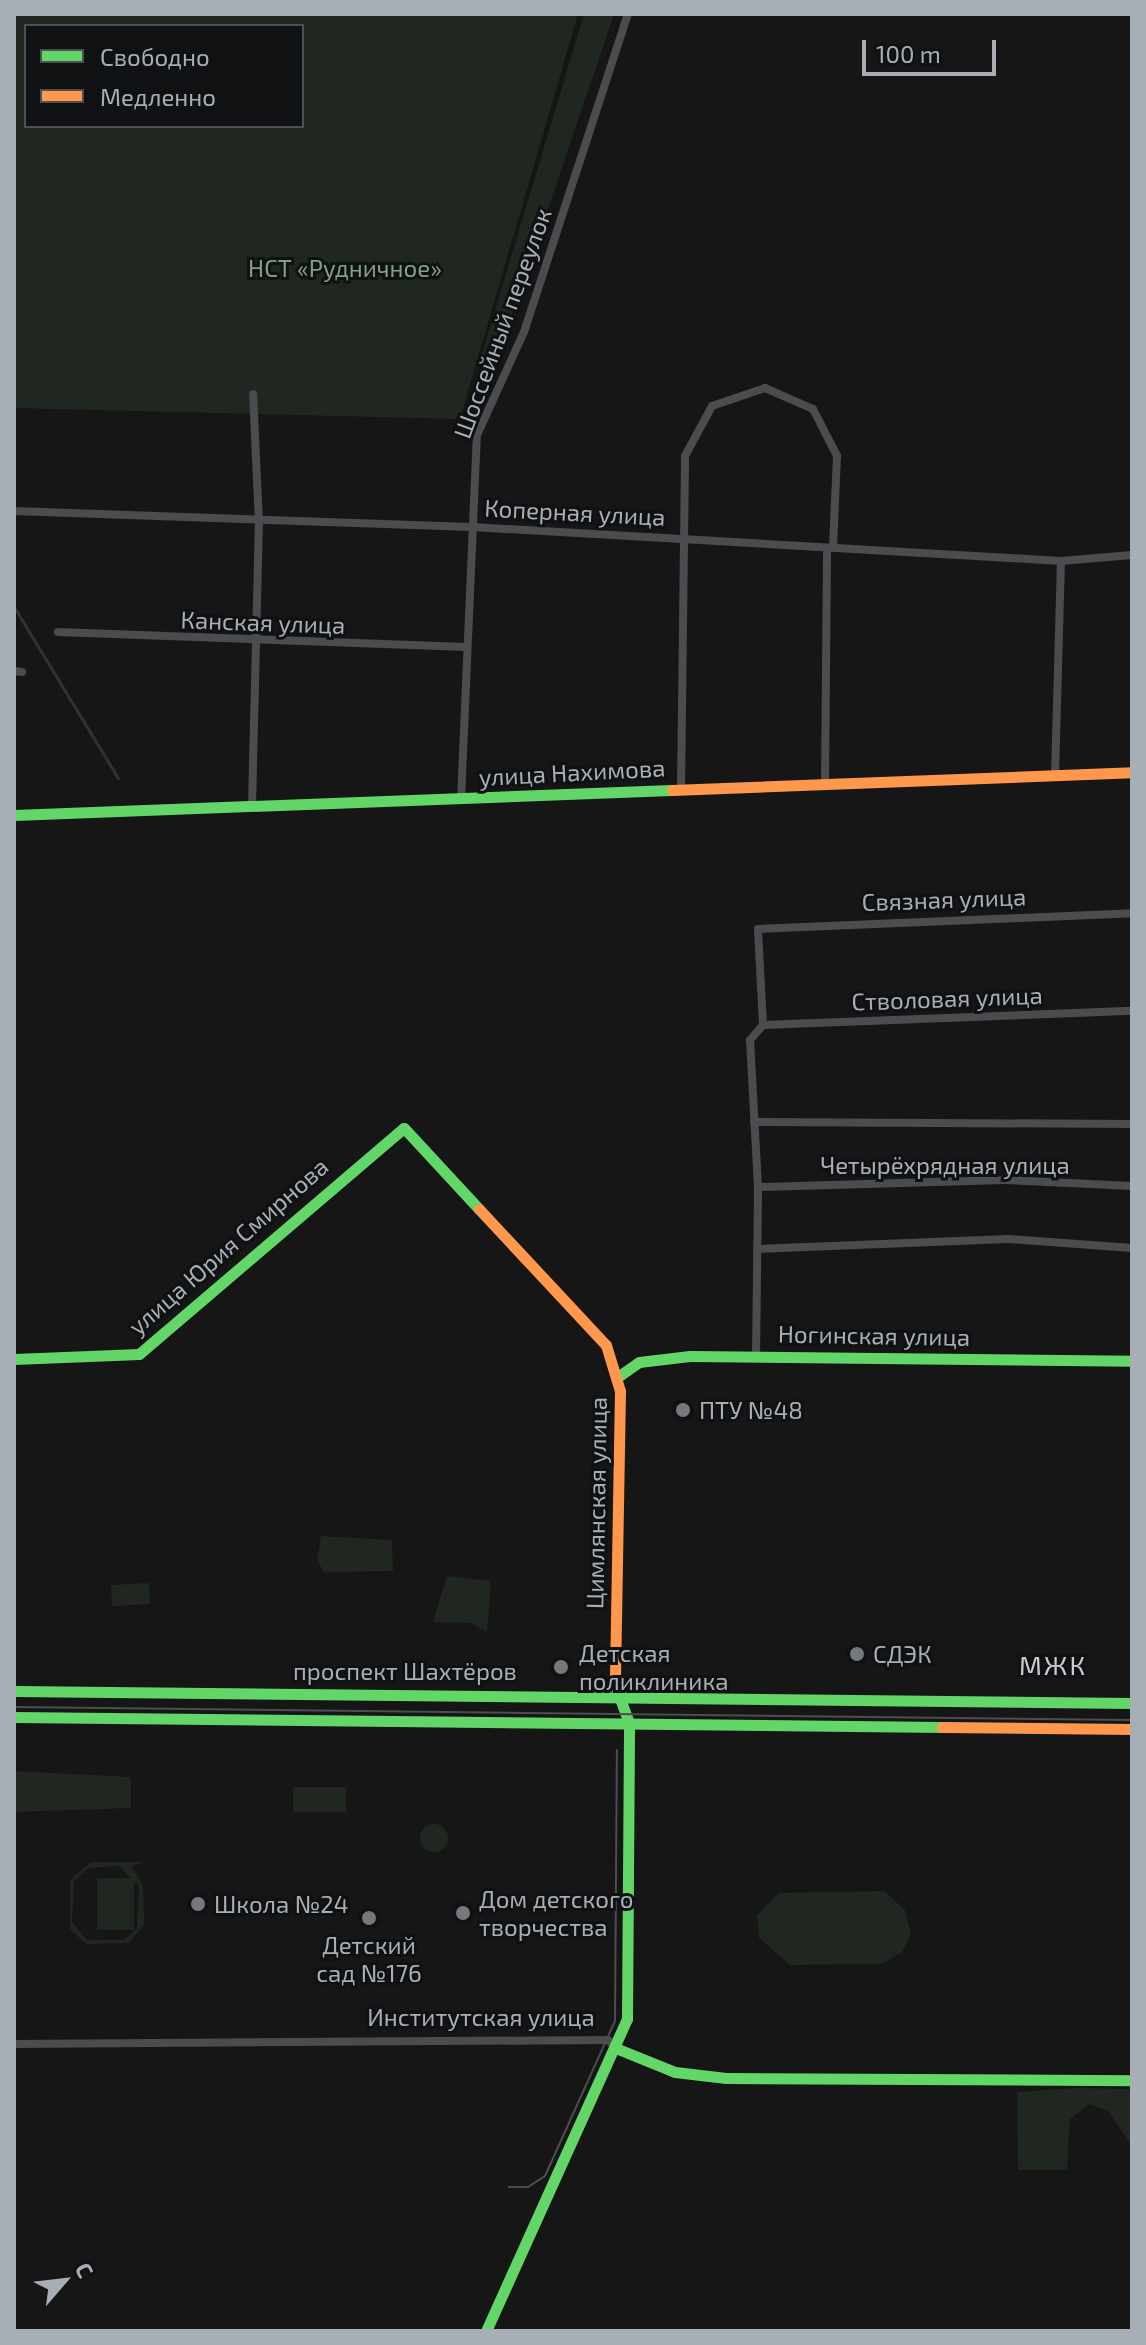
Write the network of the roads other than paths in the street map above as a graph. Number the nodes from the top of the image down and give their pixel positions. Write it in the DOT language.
graph roads {
  1 [pos="628,14"];
  2 [pos="253,394"];
  3 [pos="14,511"];
  4 [pos="259,524"];
  5 [pos="472,527"];
  6 [pos="682,538"];
  7 [pos="830,548"];
  8 [pos="1132,555"];
  9 [pos="1061,561"];
  10 [pos="58,632"];
  11 [pos="255,643"];
  12 [pos="466,647"];
  13 [pos="1132,772"];
  14 [pos="1055,775"];
  15 [pos="825,784"];
  16 [pos="681,789"];
  17 [pos="461,799"];
  18 [pos="252,806"];
  19 [pos="14,815"];
  20 [pos="1132,913"];
  21 [pos="1132,1011"];
  22 [pos="763,1025"];
  23 [pos="754,1122"];
  24 [pos="1132,1124"];
  25 [pos="409,1129"];
  26 [pos="1132,1186"];
  27 [pos="758,1187"];
  28 [pos="1132,1248"];
  29 [pos="757,1249"];
  30 [pos="756,1356"];
  31 [pos="14,1359"];
  32 [pos="1132,1361"];
  33 [pos="619,1376"];
  34 [pos="14,1691"];
  35 [pos="615,1693"];
  36 [pos="1132,1703"];
  37 [pos="14,1717"];
  38 [pos="629,1723"];
  39 [pos="1132,1729"];
  40 [pos="14,2044"];
  41 [pos="618,2049"];
  42 [pos="1132,2080"];
  43 [pos="486,2331"];
  1 -- 5 [label="street, Шоссейный переулок"];
  2 -- 4 [label="street"];
  3 -- 4 [label="street, Коперная улица"];
  4 -- 5 [label="street, Коперная улица"];
  4 -- 11 [label="street"];
  5 -- 6 [label="street, Коперная улица"];
  5 -- 12 [label="street, Шоссейный переулок"];
  6 -- 7 [label="street, Коперная улица"];
  6 -- 7 [label="street"];
  6 -- 16 [label="street"];
  7 -- 9 [label="street, Коперная улица"];
  7 -- 15 [label="street"];
  8 -- 9 [label="street, Коперная улица"];
  9 -- 14 [label="street"];
  10 -- 11 [label="street, Канская улица"];
  11 -- 12 [label="street, Канская улица"];
  11 -- 18 [label="street"];
  12 -- 17 [label="street, Шоссейный переулок"];
  13 -- 14 [label="main road, улица Нахимова"];
  14 -- 15 [label="main road, улица Нахимова"];
  15 -- 16 [label="main road, улица Нахимова"];
  16 -- 17 [label="main road, улица Нахимова"];
  17 -- 18 [label="main road, улица Нахимова"];
  18 -- 19 [label="main road, улица Нахимова"];
  20 -- 22 [label="street, Связная улица"];
  21 -- 22 [label="street, Стволовая улица"];
  22 -- 23 [label="street"];
  23 -- 24 [label="street"];
  23 -- 27 [label="street"];
  25 -- 31 [label="main road, улица Юрия Смирнова"];
  25 -- 33 [label="main road, Цимлянская улица"];
  26 -- 27 [label="street, Четырёхрядная улица"];
  27 -- 29 [label="street"];
  28 -- 29 [label="street"];
  29 -- 30 [label="street"];
  30 -- 32 [label="main road, Ногинская улица"];
  30 -- 33 [label="main road, Ногинская улица"];
  33 -- 35 [label="main road, Цимлянская улица"];
  34 -- 35 [label="main road, проспект Шахтёров"];
  35 -- 36 [label="main road, проспект Шахтёров"];
  35 -- 38 [label="main road, Цимлянская улица"];
  37 -- 38 [label="main road, проспект Шахтёров"];
  38 -- 39 [label="main road, проспект Шахтёров"];
  38 -- 41 [label="main road, Цимлянская улица"];
  40 -- 41 [label="street, Институтская улица"];
  41 -- 42 [label="main road, Институтская улица"];
  41 -- 43 [label="main road, Цимлянская улица"];
}
